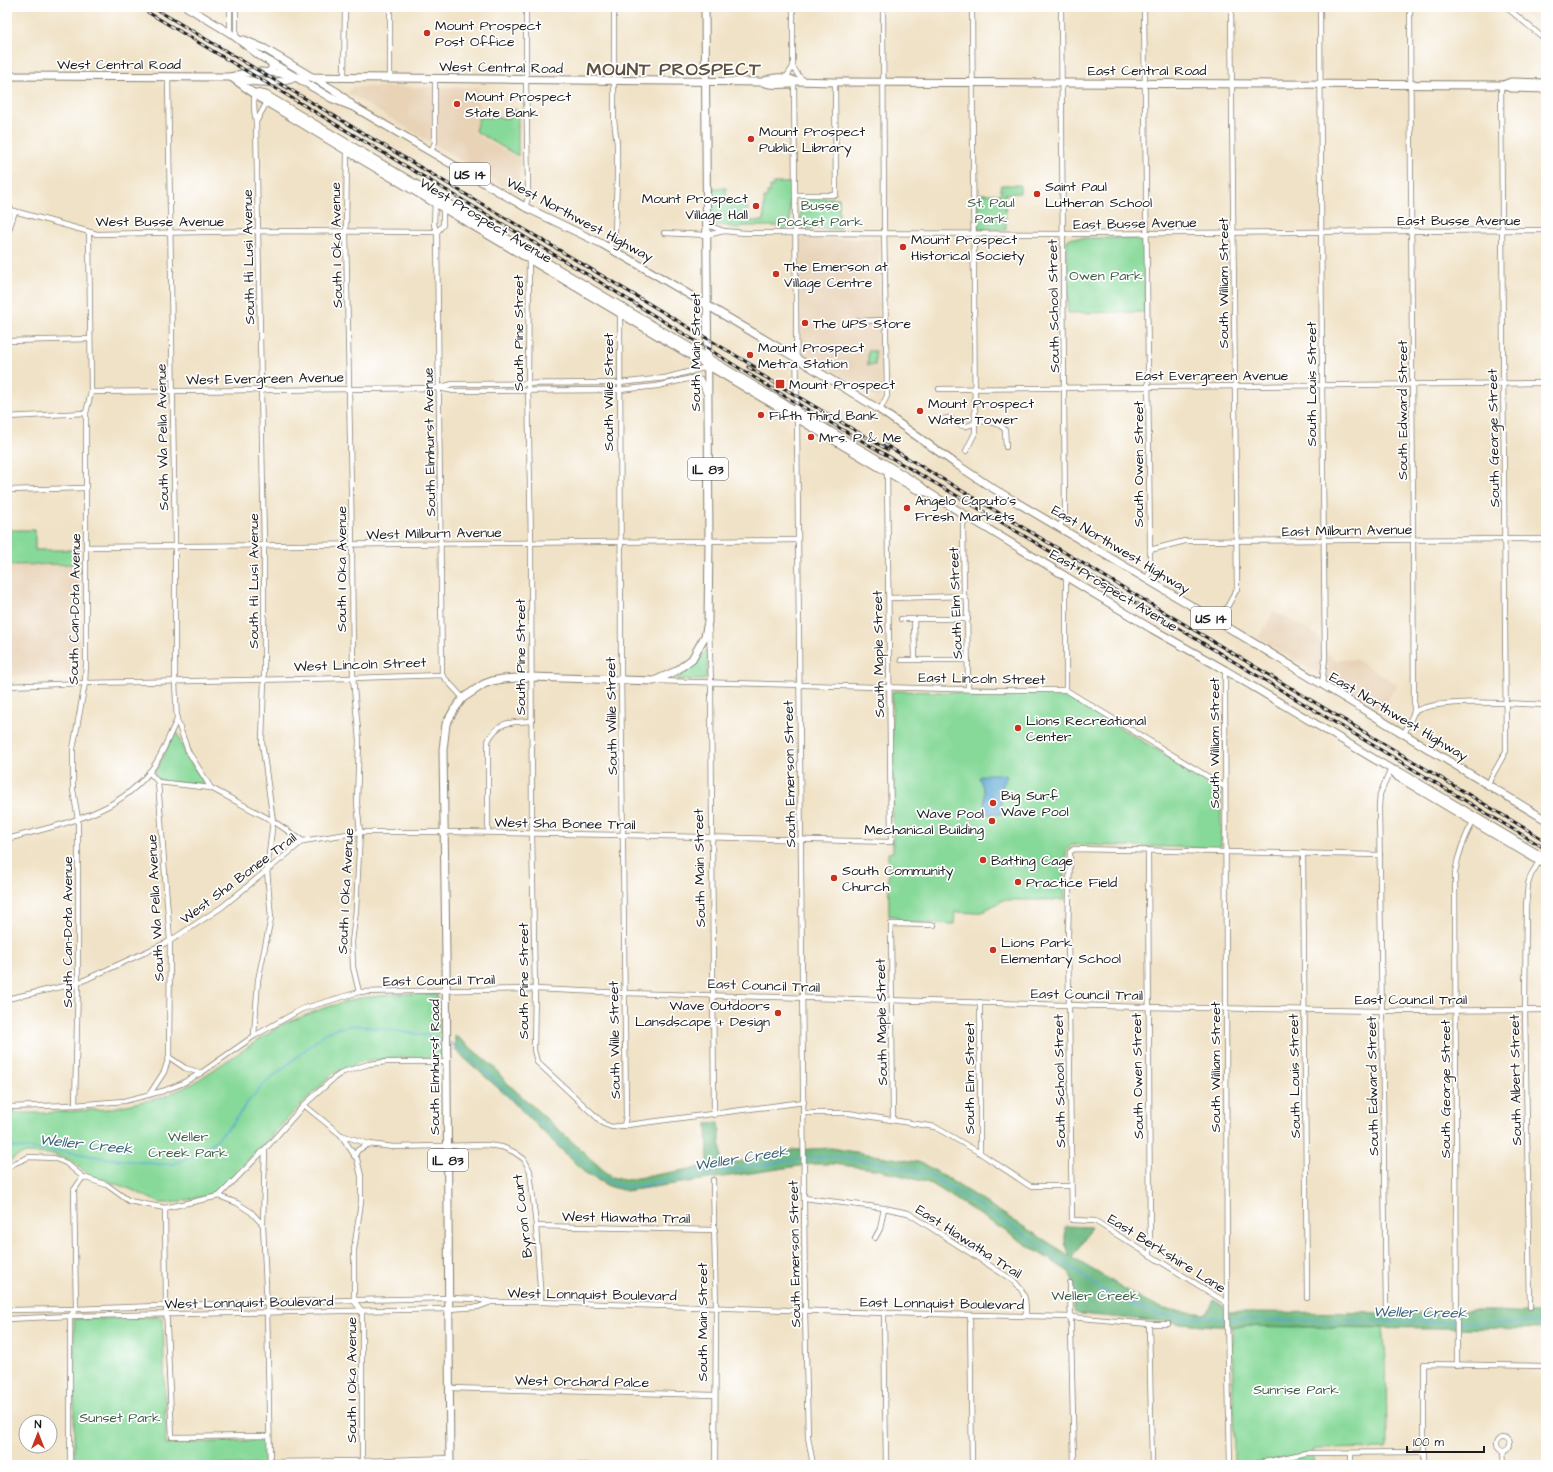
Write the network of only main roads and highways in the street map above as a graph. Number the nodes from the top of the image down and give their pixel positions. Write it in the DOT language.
graph roads {
  1 [pos="187,7"];
  2 [pos="705,7"];
  3 [pos="233,35"];
  4 [pos="272,63"];
  5 [pos="268,73"];
  6 [pos="7,76"];
  7 [pos="232,77"];
  8 [pos="296,77"];
  9 [pos="312,78"];
  10 [pos="706,81"];
  11 [pos="794,81"];
  12 [pos="262,82"];
  13 [pos="763,82"];
  14 [pos="1546,83"];
  15 [pos="1501,85"];
  16 [pos="1546,90"];
  17 [pos="266,99"];
  18 [pos="356,108"];
  19 [pos="529,256"];
  20 [pos="708,306"];
  21 [pos="707,364"];
  22 [pos="463,698"];
  23 [pos="1546,820"];
  24 [pos="1542,859"];
  25 [pos="1546,865"];
  26 [pos="450,1461"];
  1 -- 3 [label="main road, West Northwest Highway / US 14"];
  2 -- 10 [label="main road, IL 83"];
  3 -- 4 [label="main road, West Northwest Highway / US 14"];
  3 -- 9 [label="main road, West Northwest Highway / US 14"];
  4 -- 5 [label="main road"];
  4 -- 8 [label="main road, West Northwest Highway / US 14"];
  5 -- 7 [label="main road, West Central Road"];
  5 -- 8 [label="main road, West Central Road"];
  6 -- 7 [label="main road, West Central Road"];
  7 -- 12 [label="main road, West Central Road"];
  7 -- 17 [label="main road, West Prospect Avenue"];
  8 -- 9 [label="main road, West Central Road"];
  8 -- 12 [label="main road, West Central Road"];
  8 -- 18 [label="main road, West Northwest Highway / US 14"];
  9 -- 10 [label="main road, West Central Road"];
  9 -- 18 [label="main road, West Northwest Highway / US 14"];
  10 -- 13 [label="main road, East Central Road"];
  10 -- 20 [label="main road, South Main Street / IL 83"];
  11 -- 13 [label="main road, East Central Road"];
  11 -- 13 [label="main road, East Central Road"];
  11 -- 15 [label="main road, East Central Road"];
  12 -- 17 [label="main road"];
  14 -- 15 [label="main road, East Central Road"];
  15 -- 16 [label="main road, East Central Road"];
  17 -- 19 [label="main road, West Prospect Avenue"];
  17 -- 19 [label="main road, West Prospect Avenue"];
  18 -- 20 [label="main road, West Northwest Highway / US 14"];
  19 -- 21 [label="main road, West Prospect Avenue"];
  19 -- 21 [label="main road, West Prospect Avenue"];
  20 -- 21 [label="main road, South Main Street / IL 83"];
  20 -- 23 [label="main road, East Northwest Highway / US 14"];
  21 -- 22 [label="main road, South Main Street / IL 83"];
  21 -- 24 [label="main road, East Prospect Avenue"];
  22 -- 26 [label="main road, South Elmhurst Road / IL 83"];
  24 -- 25 [label="main road, East Prospect Avenue"];
}
